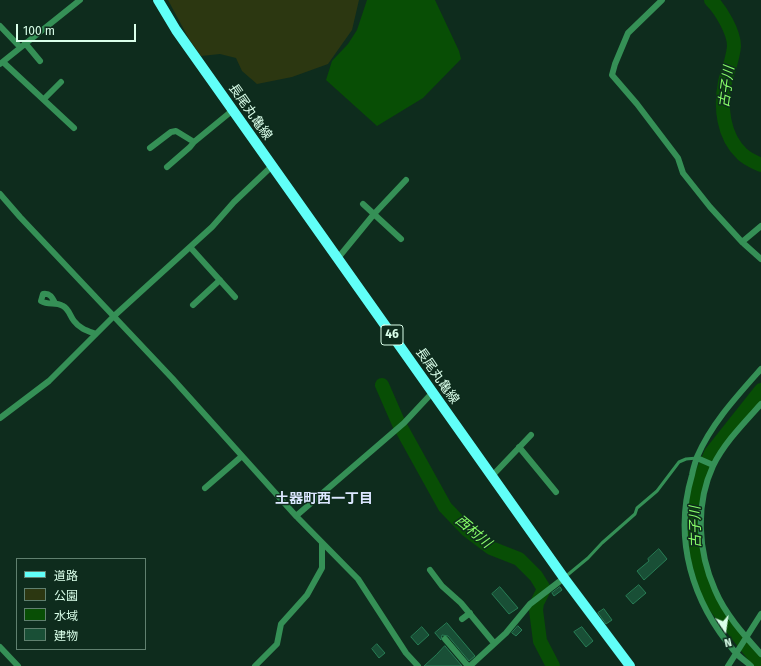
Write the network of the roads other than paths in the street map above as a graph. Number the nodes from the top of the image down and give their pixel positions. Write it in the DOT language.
graph roads {
  1 [pos="80,0"];
  2 [pos="158,0"];
  3 [pos="662,0"];
  4 [pos="0,26"];
  5 [pos="22,45"];
  6 [pos="40,61"];
  7 [pos="1,63"];
  8 [pos="61,82"];
  9 [pos="44,99"];
  10 [pos="233,110"];
  11 [pos="74,128"];
  12 [pos="194,142"];
  13 [pos="150,148"];
  14 [pos="272,166"];
  15 [pos="167,167"];
  16 [pos="406,180"];
  17 [pos="0,194"];
  18 [pos="363,204"];
  19 [pos="374,214"];
  20 [pos="761,226"];
  21 [pos="401,239"];
  22 [pos="742,242"];
  23 [pos="190,247"];
  24 [pos="338,258"];
  25 [pos="761,259"];
  26 [pos="220,280"];
  27 [pos="235,297"];
  28 [pos="55,303"];
  29 [pos="193,305"];
  30 [pos="114,316"];
  31 [pos="96,334"];
  32 [pos="761,369"];
  33 [pos="432,392"];
  34 [pos="761,404"];
  35 [pos="0,418"];
  36 [pos="531,435"];
  37 [pos="520,447"];
  38 [pos="242,456"];
  39 [pos="698,458"];
  40 [pos="713,465"];
  41 [pos="492,476"];
  42 [pos="205,488"];
  43 [pos="556,492"];
  44 [pos="296,516"];
  45 [pos="322,543"];
  46 [pos="430,570"];
  47 [pos="564,578"];
  48 [pos="442,586"];
  49 [pos="437,591"];
  50 [pos="470,613"];
  51 [pos="761,614"];
  52 [pos="462,619"];
  53 [pos="746,638"];
  54 [pos="445,639"];
  55 [pos="494,643"];
  56 [pos="0,647"];
  57 [pos="737,652"];
  58 [pos="761,654"];
  59 [pos="18,666"];
  60 [pos="255,666"];
  61 [pos="418,666"];
  62 [pos="469,666"];
  63 [pos="630,666"];
  64 [pos="728,666"];
  65 [pos="751,666"];
  1 -- 5 [label="street"];
  2 -- 10 [label="main road, 長尾丸亀線 / 46"];
  3 -- 22 [label="street"];
  4 -- 5 [label="street"];
  5 -- 6 [label="street"];
  5 -- 7 [label="street"];
  7 -- 9 [label="street"];
  8 -- 9 [label="street"];
  9 -- 11 [label="street"];
  10 -- 12 [label="street"];
  10 -- 14 [label="main road, 長尾丸亀線 / 46"];
  12 -- 13 [label="street"];
  12 -- 15 [label="street"];
  14 -- 23 [label="street"];
  14 -- 24 [label="main road, 長尾丸亀線 / 46"];
  16 -- 19 [label="street"];
  17 -- 30 [label="street"];
  18 -- 19 [label="street"];
  19 -- 21 [label="street"];
  19 -- 24 [label="street"];
  20 -- 22 [label="street"];
  22 -- 25 [label="street"];
  23 -- 26 [label="street"];
  23 -- 30 [label="street"];
  24 -- 33 [label="main road, 長尾丸亀線 / 46"];
  26 -- 27 [label="street"];
  26 -- 29 [label="street"];
  28 -- 31 [label="street"];
  30 -- 31 [label="street"];
  30 -- 38 [label="street"];
  31 -- 35 [label="street"];
  32 -- 39 [label="street"];
  33 -- 41 [label="main road, 長尾丸亀線 / 46"];
  33 -- 44 [label="street"];
  34 -- 40 [label="street"];
  36 -- 37 [label="street"];
  37 -- 41 [label="street"];
  37 -- 43 [label="street"];
  38 -- 42 [label="street"];
  38 -- 44 [label="street"];
  39 -- 40 [label="street"];
  39 -- 47 [label="lane"];
  39 -- 57 [label="street"];
  40 -- 53 [label="street"];
  41 -- 47 [label="main road, 長尾丸亀線 / 46"];
  44 -- 45 [label="street"];
  45 -- 60 [label="street"];
  45 -- 61 [label="street"];
  46 -- 48 [label="street"];
  47 -- 55 [label="street"];
  47 -- 63 [label="main road, 長尾丸亀線 / 46"];
  48 -- 49 [label="street"];
  48 -- 50 [label="street"];
  50 -- 52 [label="street"];
  50 -- 55 [label="street"];
  51 -- 53 [label="street"];
  53 -- 57 [label="street"];
  53 -- 58 [label="street"];
  54 -- 62 [label="street"];
  55 -- 62 [label="street"];
  56 -- 59 [label="street"];
  57 -- 64 [label="street"];
  57 -- 65 [label="street"];
}
